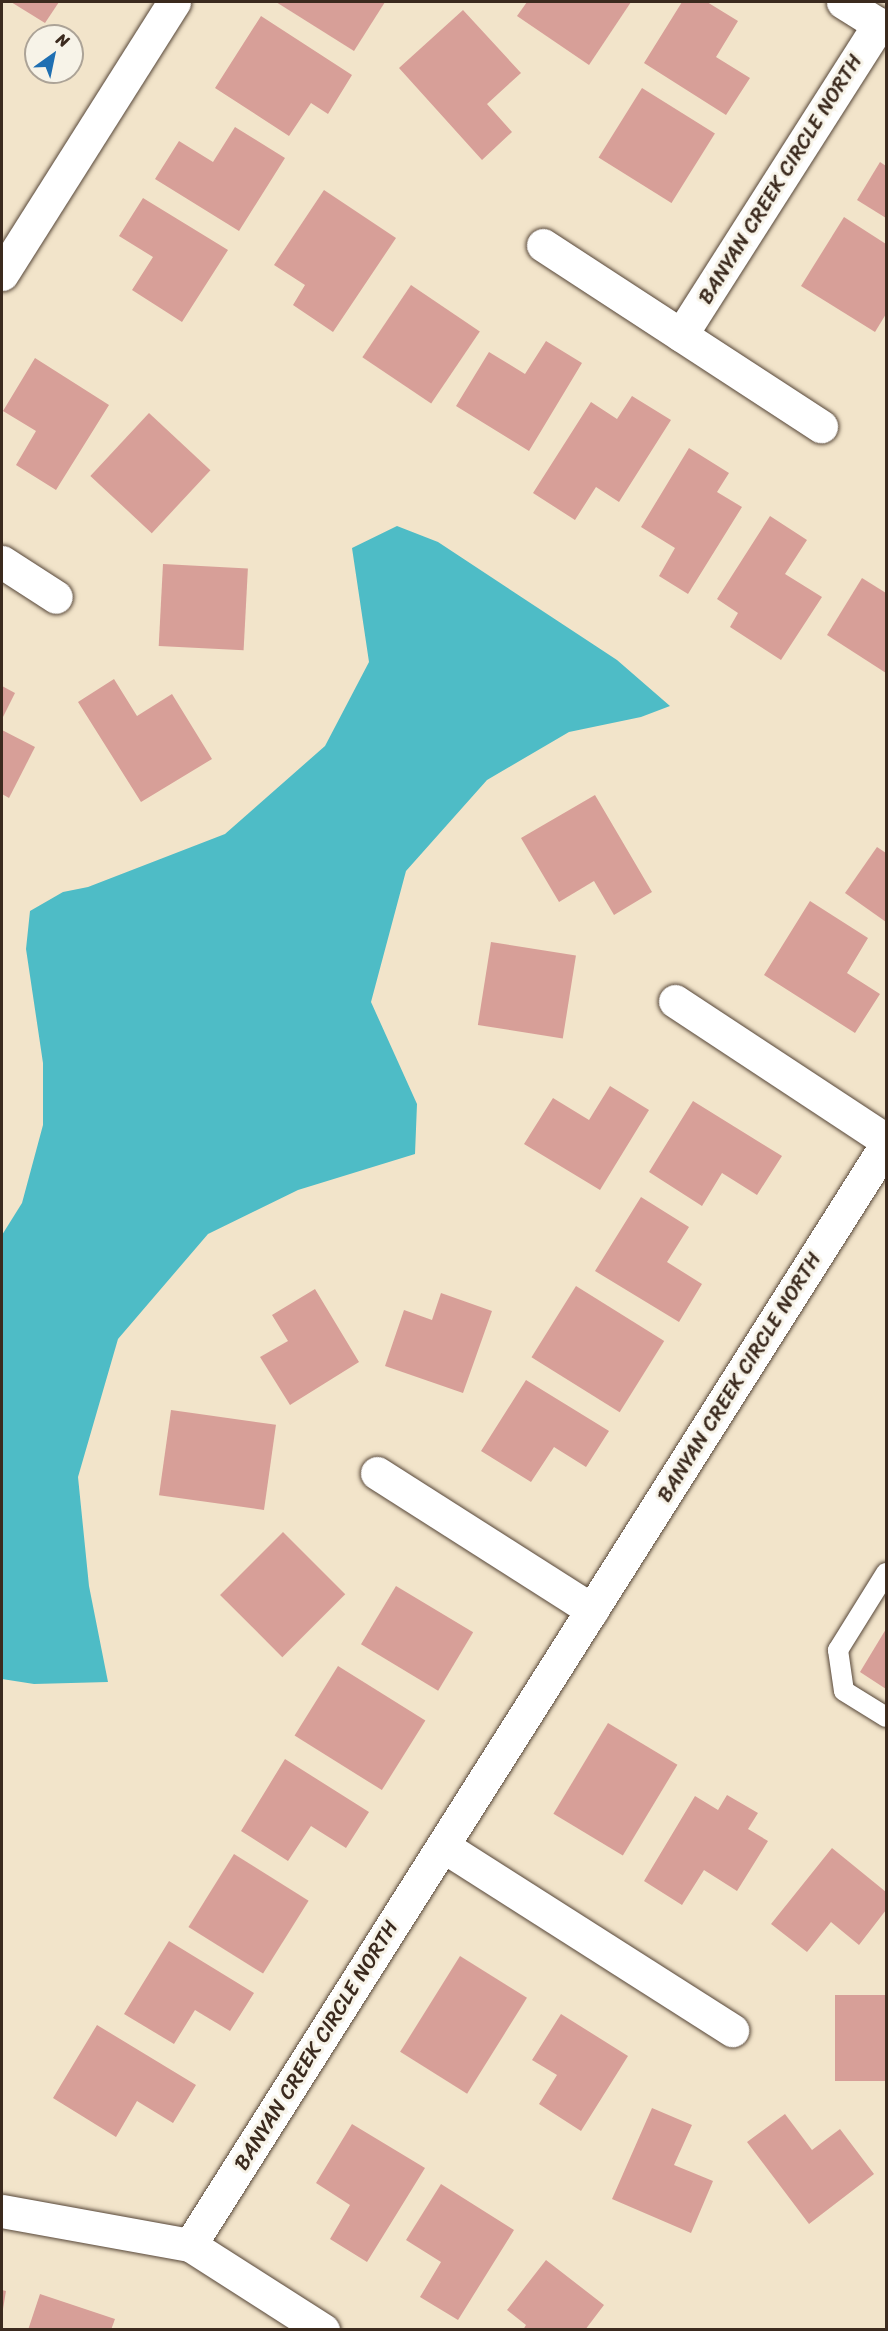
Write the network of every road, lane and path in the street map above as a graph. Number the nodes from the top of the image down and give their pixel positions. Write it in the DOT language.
graph roads {
  1 [pos="174,2"];
  2 [pos="843,2"];
  3 [pos="883,27"];
  4 [pos="543,245"];
  5 [pos="2,274"];
  6 [pos="681,335"];
  7 [pos="821,426"];
  8 [pos="2,562"];
  9 [pos="56,597"];
  10 [pos="675,1001"];
  11 [pos="886,1140"];
  12 [pos="886,1145"];
  13 [pos="377,1473"];
  14 [pos="886,1573"];
  15 [pos="592,1610"];
  16 [pos="886,1718"];
  17 [pos="442,1846"];
  18 [pos="732,2030"];
  19 [pos="2,2211"];
  20 [pos="190,2245"];
  21 [pos="323,2330"];
  1 -- 5 [label="street"];
  2 -- 3 [label="street, BANYAN CREEK CIRCLE NORTH"];
  3 -- 6 [label="street, BANYAN CREEK CIRCLE NORTH"];
  4 -- 6 [label="street"];
  6 -- 7 [label="street"];
  8 -- 9 [label="street"];
  10 -- 11 [label="street"];
  12 -- 15 [label="street, BANYAN CREEK CIRCLE NORTH"];
  13 -- 15 [label="street"];
  14 -- 16 [label="lane"];
  15 -- 17 [label="street, BANYAN CREEK CIRCLE NORTH"];
  17 -- 18 [label="street"];
  17 -- 20 [label="street, BANYAN CREEK CIRCLE NORTH"];
  19 -- 20 [label="street"];
  20 -- 21 [label="street"];
}
